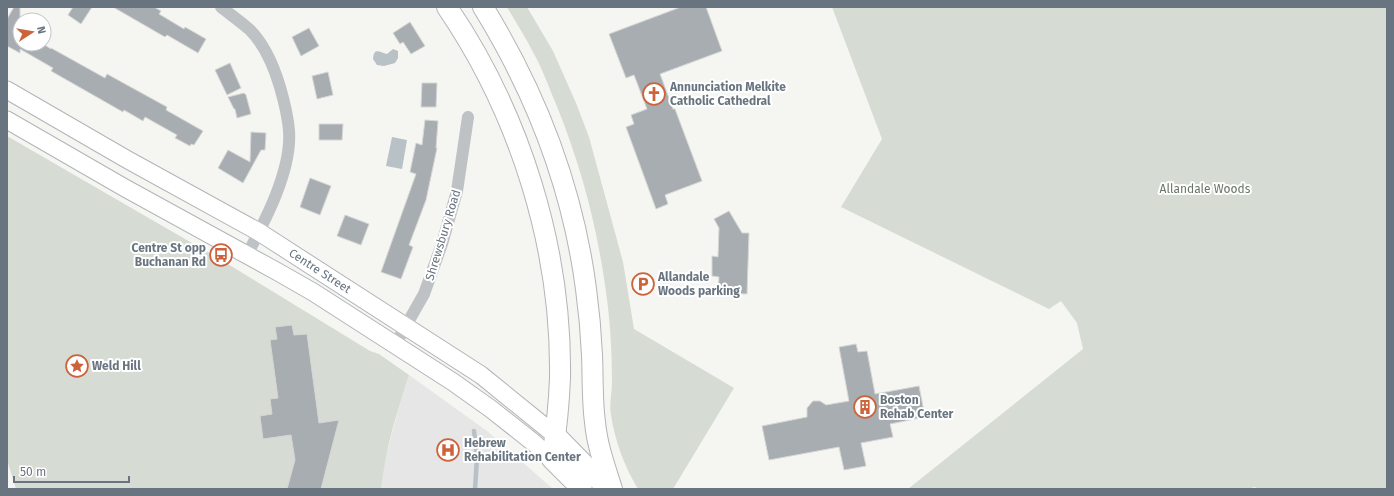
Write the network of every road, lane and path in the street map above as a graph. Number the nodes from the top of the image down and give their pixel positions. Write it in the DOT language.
graph roads {
  1 [pos="221,7"];
  2 [pos="447,7"];
  3 [pos="483,7"];
  4 [pos="7,90"];
  5 [pos="468,117"];
  6 [pos="7,120"];
  7 [pos="138,165"];
  8 [pos="125,188"];
  9 [pos="259,232"];
  10 [pos="247,254"];
  11 [pos="406,327"];
  12 [pos="396,345"];
  13 [pos="555,435"];
  14 [pos="552,459"];
  15 [pos="582,489"];
  16 [pos="608,489"];
  17 [pos="612,489"];
  1 -- 9 [label="street"];
  2 -- 13 [label="highway"];
  3 -- 17 [label="highway"];
  4 -- 7 [label="main road, Centre Street"];
  5 -- 11 [label="street, Shrewsbury Road"];
  6 -- 8 [label="main road, Centre Street"];
  7 -- 8 [label="main road"];
  7 -- 9 [label="main road, Centre Street"];
  8 -- 10 [label="main road, Centre Street"];
  9 -- 10 [label="street"];
  9 -- 11 [label="main road, Centre Street"];
  10 -- 12 [label="main road, Centre Street"];
  11 -- 12 [label="street, Shrewsbury Road"];
  11 -- 13 [label="main road, Centre Street"];
  12 -- 14 [label="main road, Centre Street"];
  13 -- 14 [label="highway"];
  13 -- 16 [label="highway, Centre Street"];
  14 -- 15 [label="highway, Centre Street"];
}
